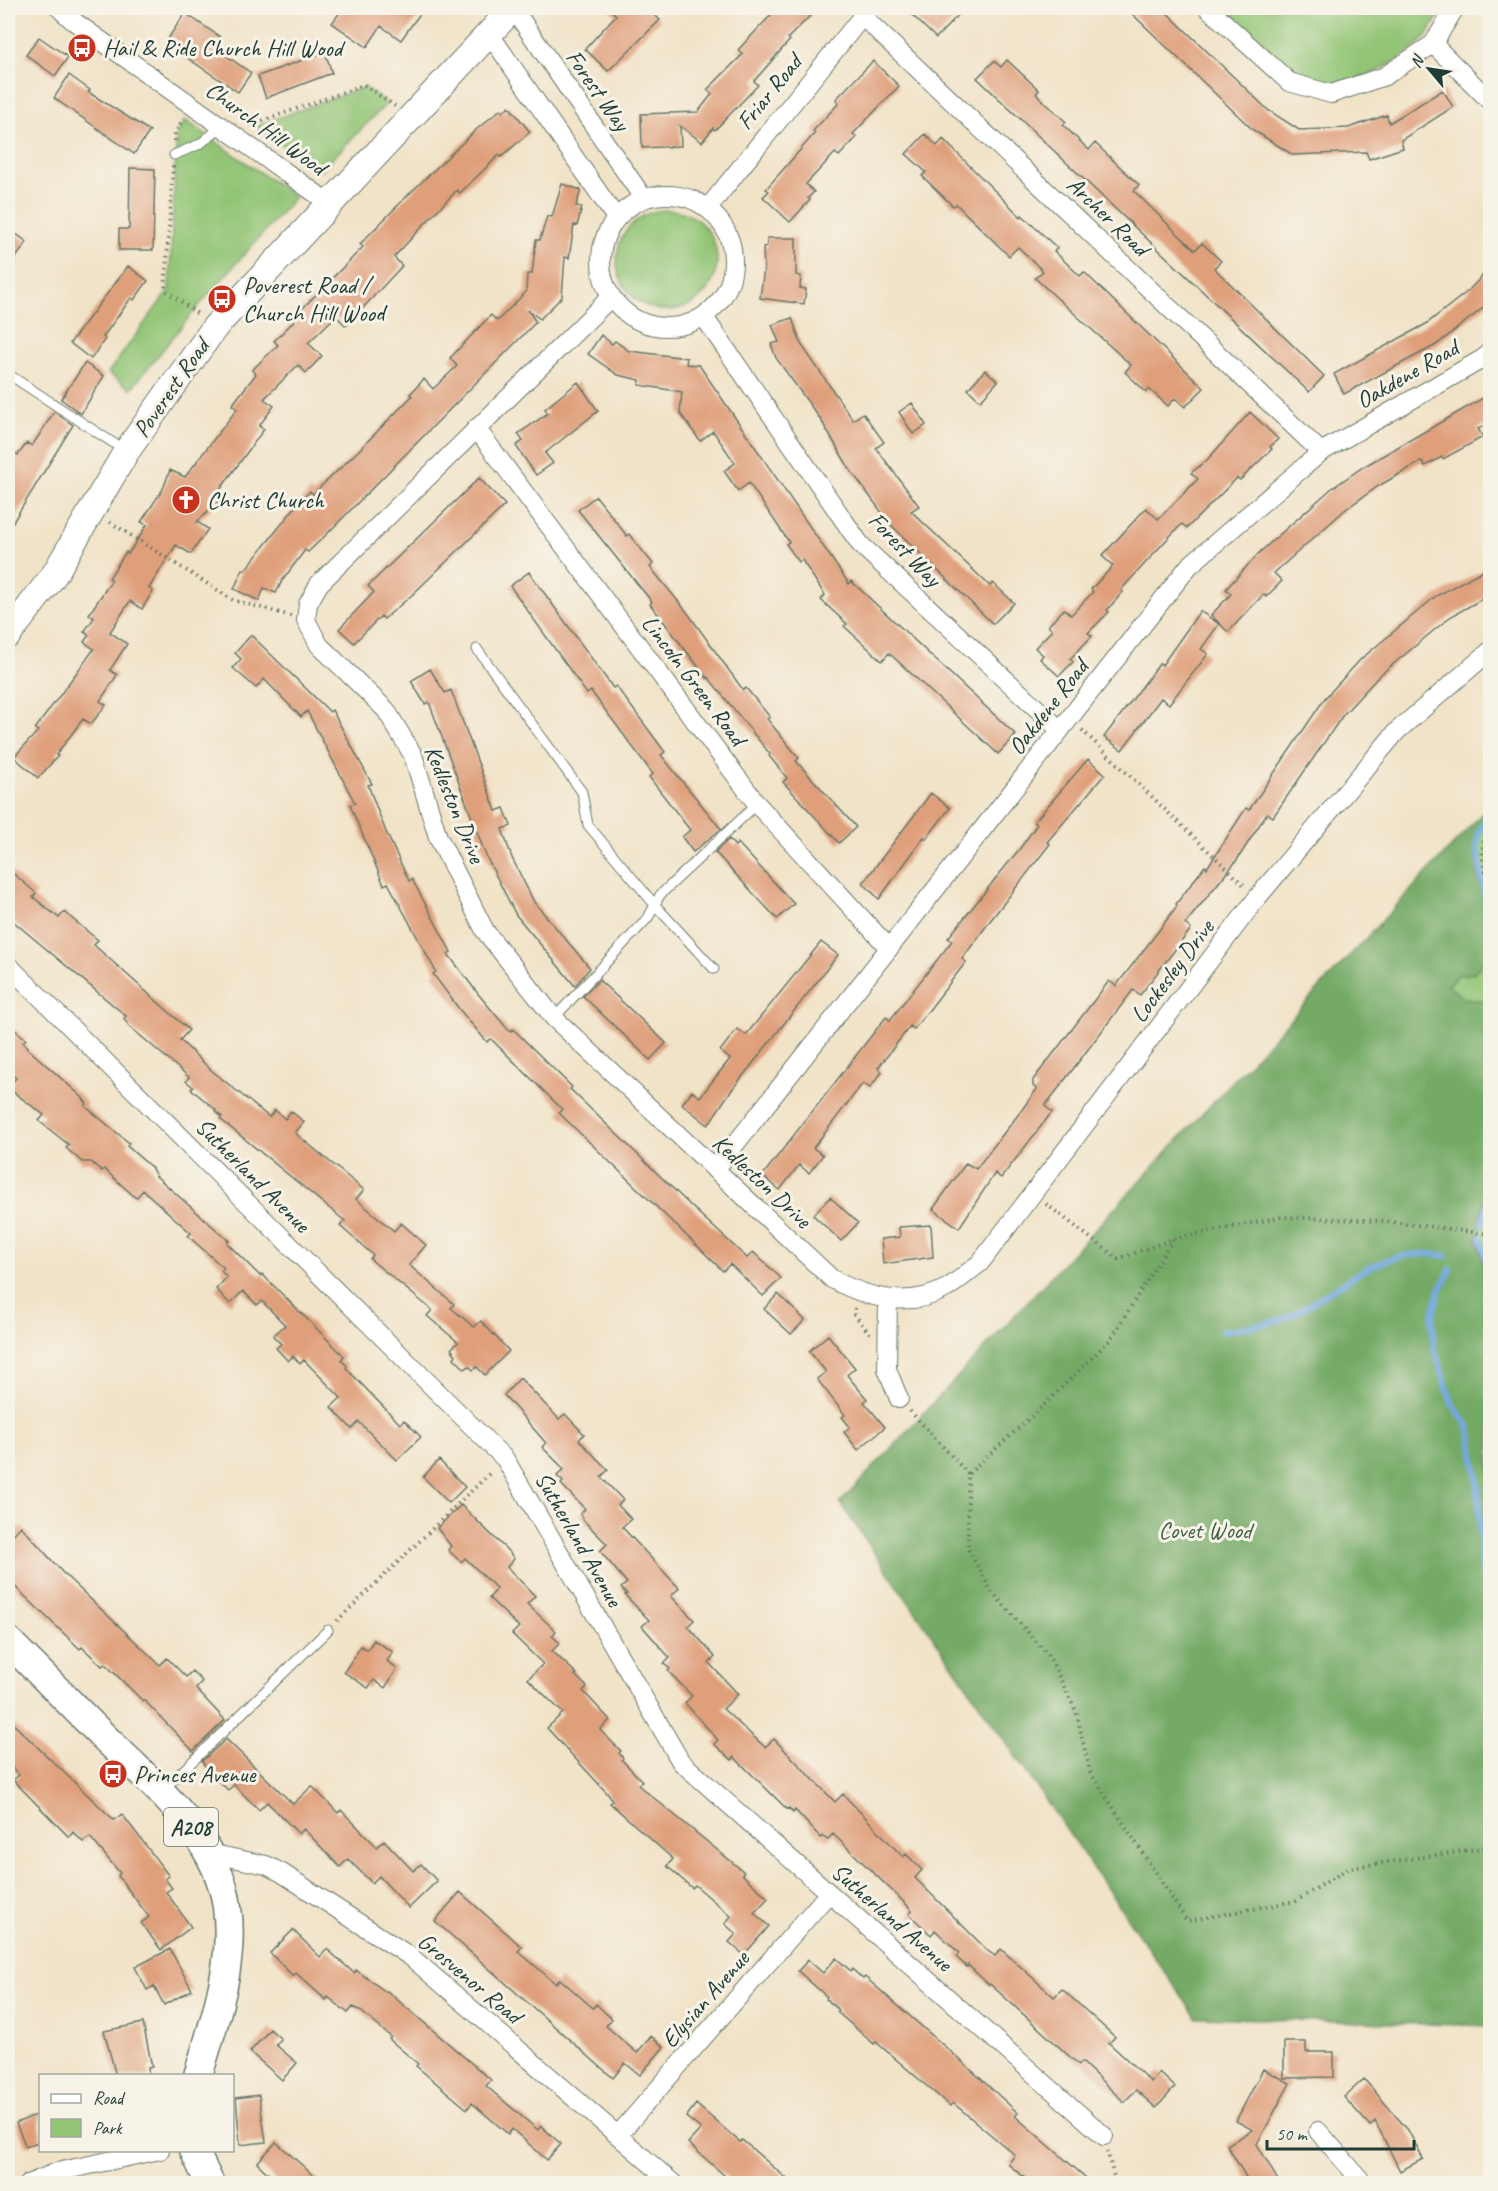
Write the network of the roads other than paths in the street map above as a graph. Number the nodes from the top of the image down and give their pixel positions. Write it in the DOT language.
graph roads {
  1 [pos="59,8"];
  2 [pos="513,8"];
  3 [pos="1208,8"];
  4 [pos="1455,8"];
  5 [pos="865,11"];
  6 [pos="489,33"];
  7 [pos="1433,44"];
  8 [pos="1491,101"];
  9 [pos="226,129"];
  10 [pos="174,155"];
  11 [pos="644,199"];
  12 [pos="328,202"];
  13 [pos="708,208"];
  14 [pos="616,219"];
  15 [pos="611,297"];
  16 [pos="705,317"];
  17 [pos="1491,351"];
  18 [pos="8,374"];
  19 [pos="476,428"];
  20 [pos="126,452"];
  21 [pos="1321,452"];
  22 [pos="8,635"];
  23 [pos="477,650"];
  24 [pos="1491,651"];
  25 [pos="1065,724"];
  26 [pos="757,804"];
  27 [pos="655,905"];
  28 [pos="889,948"];
  29 [pos="8,965"];
  30 [pos="714,969"];
  31 [pos="554,1018"];
  32 [pos="715,1170"];
  33 [pos="888,1299"];
  34 [pos="899,1399"];
  35 [pos="328,1630"];
  36 [pos="8,1641"];
  37 [pos="160,1792"];
  38 [pos="209,1853"];
  39 [pos="829,1893"];
  40 [pos="199,2074"];
  41 [pos="1318,2131"];
  42 [pos="618,2135"];
  43 [pos="1104,2136"];
  44 [pos="155,2152"];
  45 [pos="194,2152"];
  46 [pos="28,2184"];
  47 [pos="210,2184"];
  48 [pos="674,2184"];
  49 [pos="1365,2184"];
  1 -- 9 [label="street, Church Hill Wood"];
  2 -- 6 [label="street, Poverest Road"];
  2 -- 11 [label="street, Forest Way"];
  3 -- 7 [label="street"];
  4 -- 7 [label="street"];
  5 -- 13 [label="street, Friar Road"];
  5 -- 21 [label="street, Archer Road"];
  6 -- 12 [label="street, Poverest Road"];
  6 -- 14 [label="street"];
  7 -- 8 [label="street"];
  9 -- 10 [label="lane"];
  9 -- 12 [label="street, Church Hill Wood"];
  11 -- 13 [label="street"];
  11 -- 14 [label="street"];
  12 -- 20 [label="street, Poverest Road"];
  13 -- 16 [label="street"];
  14 -- 15 [label="street"];
  15 -- 16 [label="street"];
  15 -- 19 [label="street"];
  16 -- 25 [label="street, Forest Way"];
  17 -- 21 [label="street, Oakdene Road"];
  18 -- 20 [label="lane"];
  19 -- 26 [label="street, Lincoln Green Road"];
  19 -- 31 [label="street, Kedleston Drive"];
  20 -- 22 [label="street, Poverest Road"];
  21 -- 25 [label="street, Oakdene Road"];
  23 -- 27 [label="lane"];
  24 -- 33 [label="street, Lockesley Drive"];
  25 -- 28 [label="street, Oakdene Road"];
  26 -- 27 [label="lane"];
  26 -- 28 [label="street, Lincoln Green Road"];
  27 -- 30 [label="lane"];
  27 -- 31 [label="lane"];
  28 -- 32 [label="street, Oakdene Road"];
  29 -- 39 [label="street, Sutherland Avenue"];
  31 -- 32 [label="street, Kedleston Drive"];
  32 -- 33 [label="street, Kedleston Drive"];
  33 -- 34 [label="street"];
  35 -- 37 [label="lane"];
  36 -- 37 [label="main road, A208"];
  37 -- 38 [label="main road, A208"];
  38 -- 40 [label="main road, A208"];
  38 -- 42 [label="street, Grosvenor Road"];
  39 -- 42 [label="street, Elysian Avenue"];
  39 -- 43 [label="street, Sutherland Avenue"];
  41 -- 49 [label="street"];
  42 -- 48 [label="street, Grosvenor Road"];
  44 -- 46 [label="street"];
  45 -- 47 [label="main road"];
}
